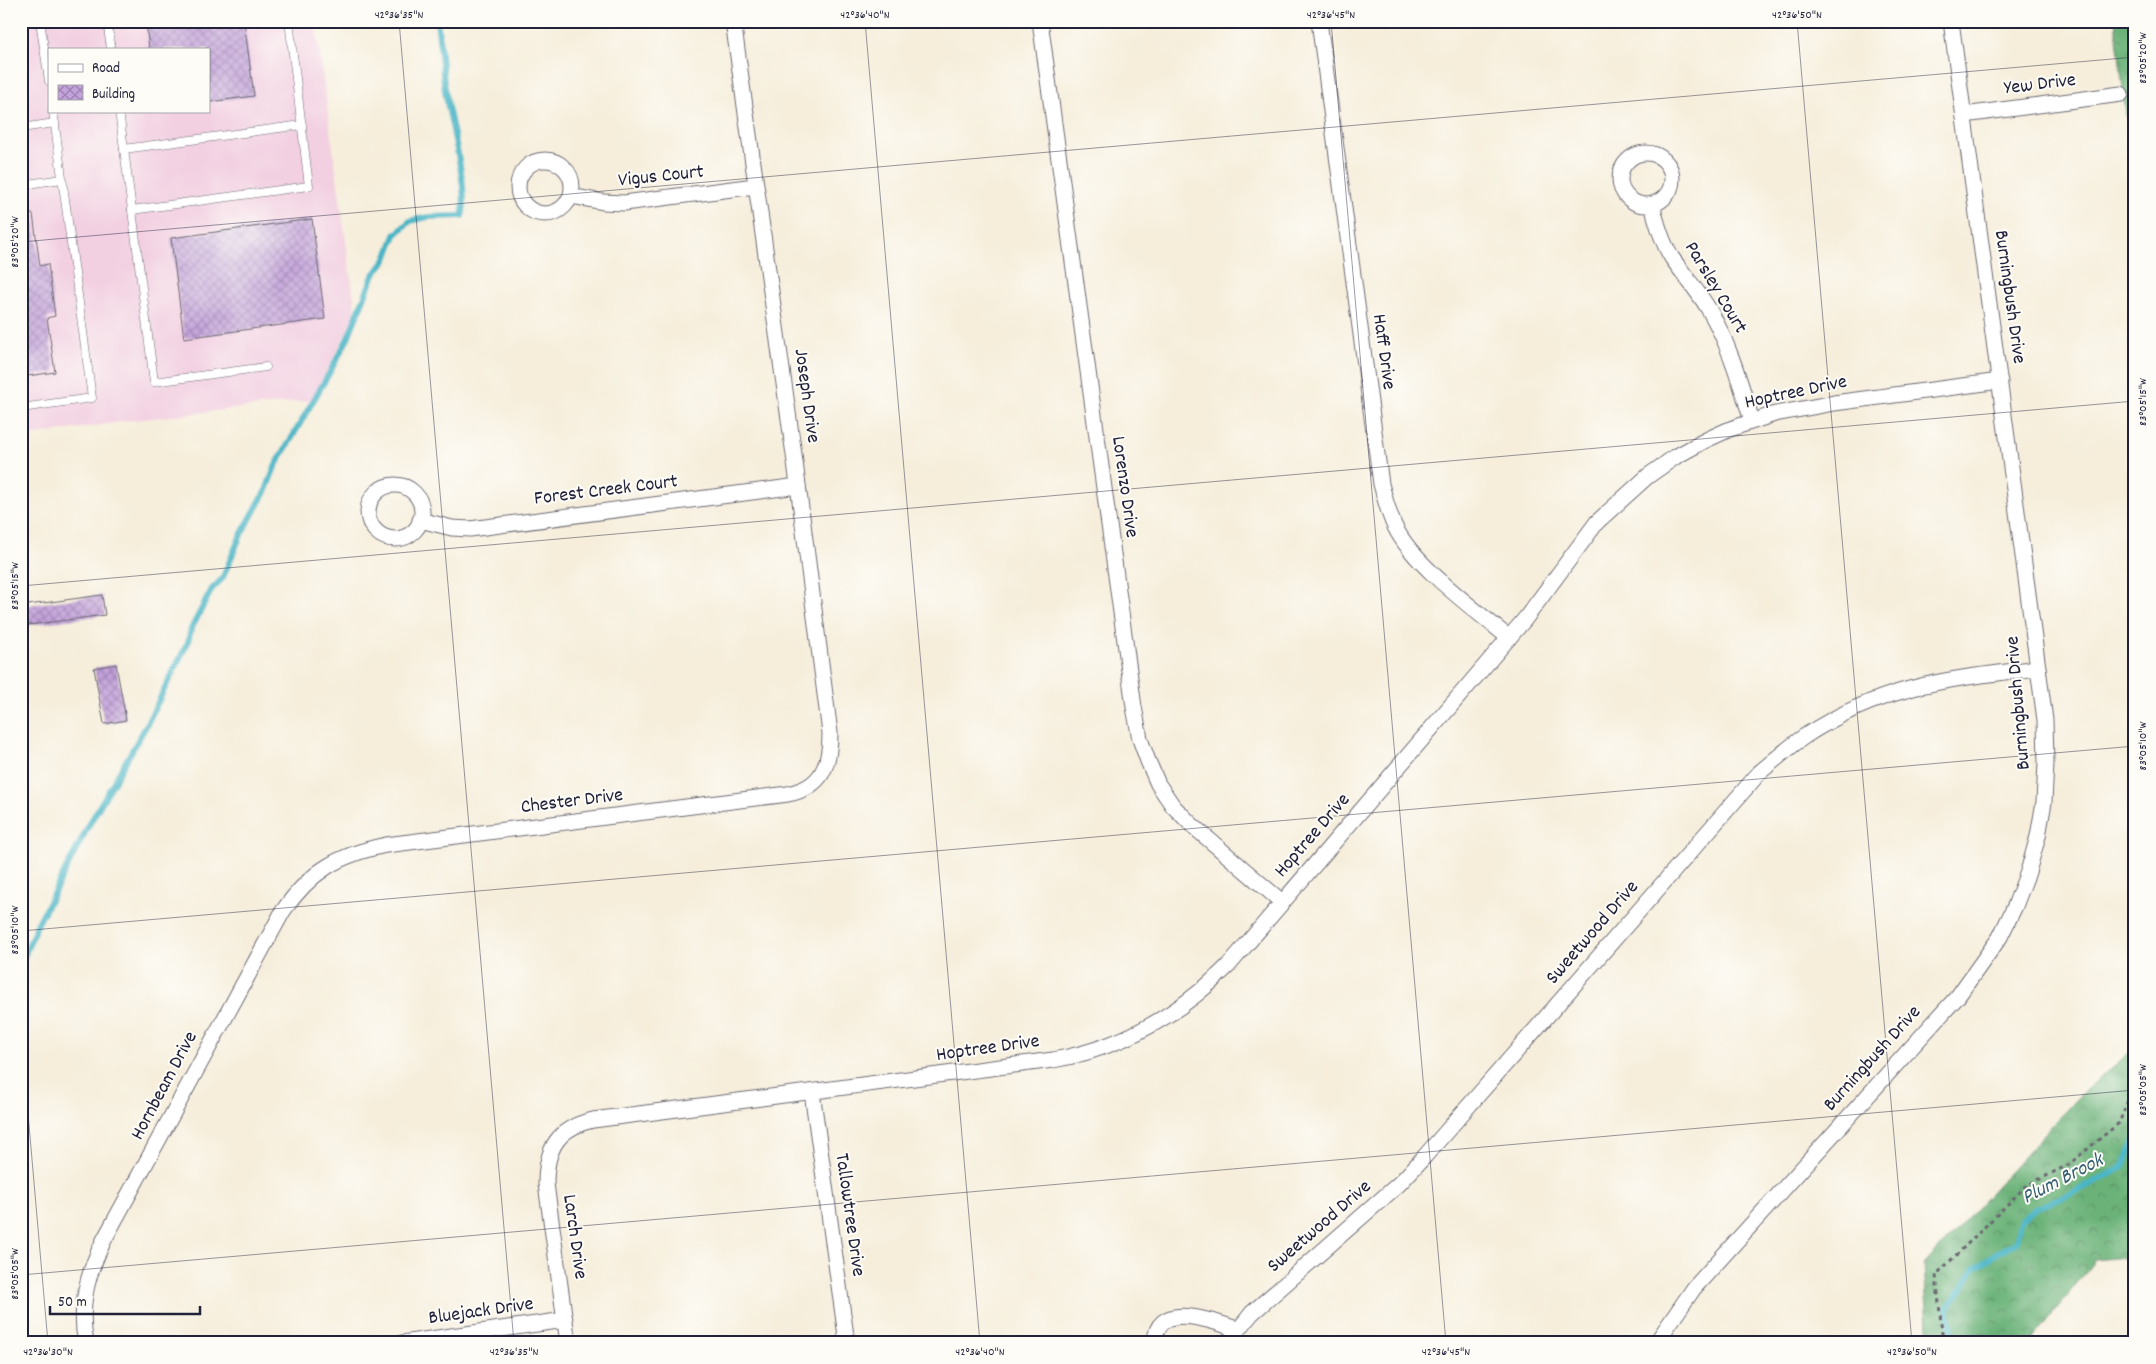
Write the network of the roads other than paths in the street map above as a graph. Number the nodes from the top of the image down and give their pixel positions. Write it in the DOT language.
graph roads {
  1 [pos="40,21"];
  2 [pos="107,21"];
  3 [pos="289,21"];
  4 [pos="733,21"];
  5 [pos="1040,21"];
  6 [pos="1319,21"];
  7 [pos="1951,21"];
  8 [pos="110,48"];
  9 [pos="48,74"];
  10 [pos="2121,94"];
  11 [pos="53,112"];
  12 [pos="119,112"];
  13 [pos="1964,115"];
  14 [pos="55,123"];
  15 [pos="302,125"];
  16 [pos="21,128"];
  17 [pos="124,149"];
  18 [pos="62,179"];
  19 [pos="21,185"];
  20 [pos="755,186"];
  21 [pos="571,196"];
  22 [pos="1652,205"];
  23 [pos="132,210"];
  24 [pos="266,368"];
  25 [pos="2000,381"];
  26 [pos="21,408"];
  27 [pos="1752,421"];
  28 [pos="798,486"];
  29 [pos="420,520"];
  30 [pos="1510,638"];
  31 [pos="2038,668"];
  32 [pos="821,775"];
  33 [pos="325,867"];
  34 [pos="1282,902"];
  35 [pos="812,1092"];
  36 [pos="558,1139"];
  37 [pos="565,1320"];
  38 [pos="1237,1329"];
  39 [pos="86,1343"];
  40 [pos="402,1343"];
  41 [pos="568,1343"];
  42 [pos="846,1343"];
  43 [pos="1155,1343"];
  44 [pos="1228,1343"];
  45 [pos="1656,1343"];
  1 -- 9 [label="lane"];
  2 -- 8 [label="lane"];
  3 -- 15 [label="lane"];
  4 -- 20 [label="street, Joseph Drive"];
  5 -- 34 [label="street, Lorenzo Drive"];
  6 -- 30 [label="street, Haff Drive"];
  7 -- 13 [label="street, Burningbush Drive"];
  10 -- 13 [label="street, Yew Drive"];
  11 -- 14 [label="lane"];
  12 -- 17 [label="lane"];
  13 -- 25 [label="street, Burningbush Drive"];
  14 -- 16 [label="lane"];
  14 -- 18 [label="lane"];
  15 -- 17 [label="lane"];
  15 -- 23 [label="lane"];
  17 -- 23 [label="lane"];
  18 -- 19 [label="lane"];
  18 -- 26 [label="lane"];
  20 -- 21 [label="street, Vigus Court"];
  20 -- 28 [label="street, Joseph Drive"];
  22 -- 27 [label="street, Parsley Court"];
  23 -- 24 [label="lane"];
  25 -- 27 [label="street, Hoptree Drive"];
  25 -- 31 [label="street, Burningbush Drive"];
  27 -- 30 [label="street, Hoptree Drive"];
  28 -- 29 [label="street, Forest Creek Court"];
  28 -- 32 [label="street, Joseph Drive"];
  30 -- 34 [label="street, Hoptree Drive"];
  31 -- 38 [label="street, Sweetwood Drive"];
  31 -- 45 [label="street, Burningbush Drive"];
  32 -- 33 [label="street, Chester Drive"];
  33 -- 39 [label="street, Hornbeam Drive"];
  34 -- 35 [label="street, Hoptree Drive"];
  35 -- 36 [label="street, Hoptree Drive"];
  35 -- 42 [label="street, Tallowtree Drive"];
  36 -- 37 [label="street, Larch Drive"];
  37 -- 40 [label="street, Bluejack Drive"];
  37 -- 41 [label="street, Larch Drive"];
  38 -- 43 [label="street"];
  38 -- 44 [label="street, Sweetwood Drive"];
}
